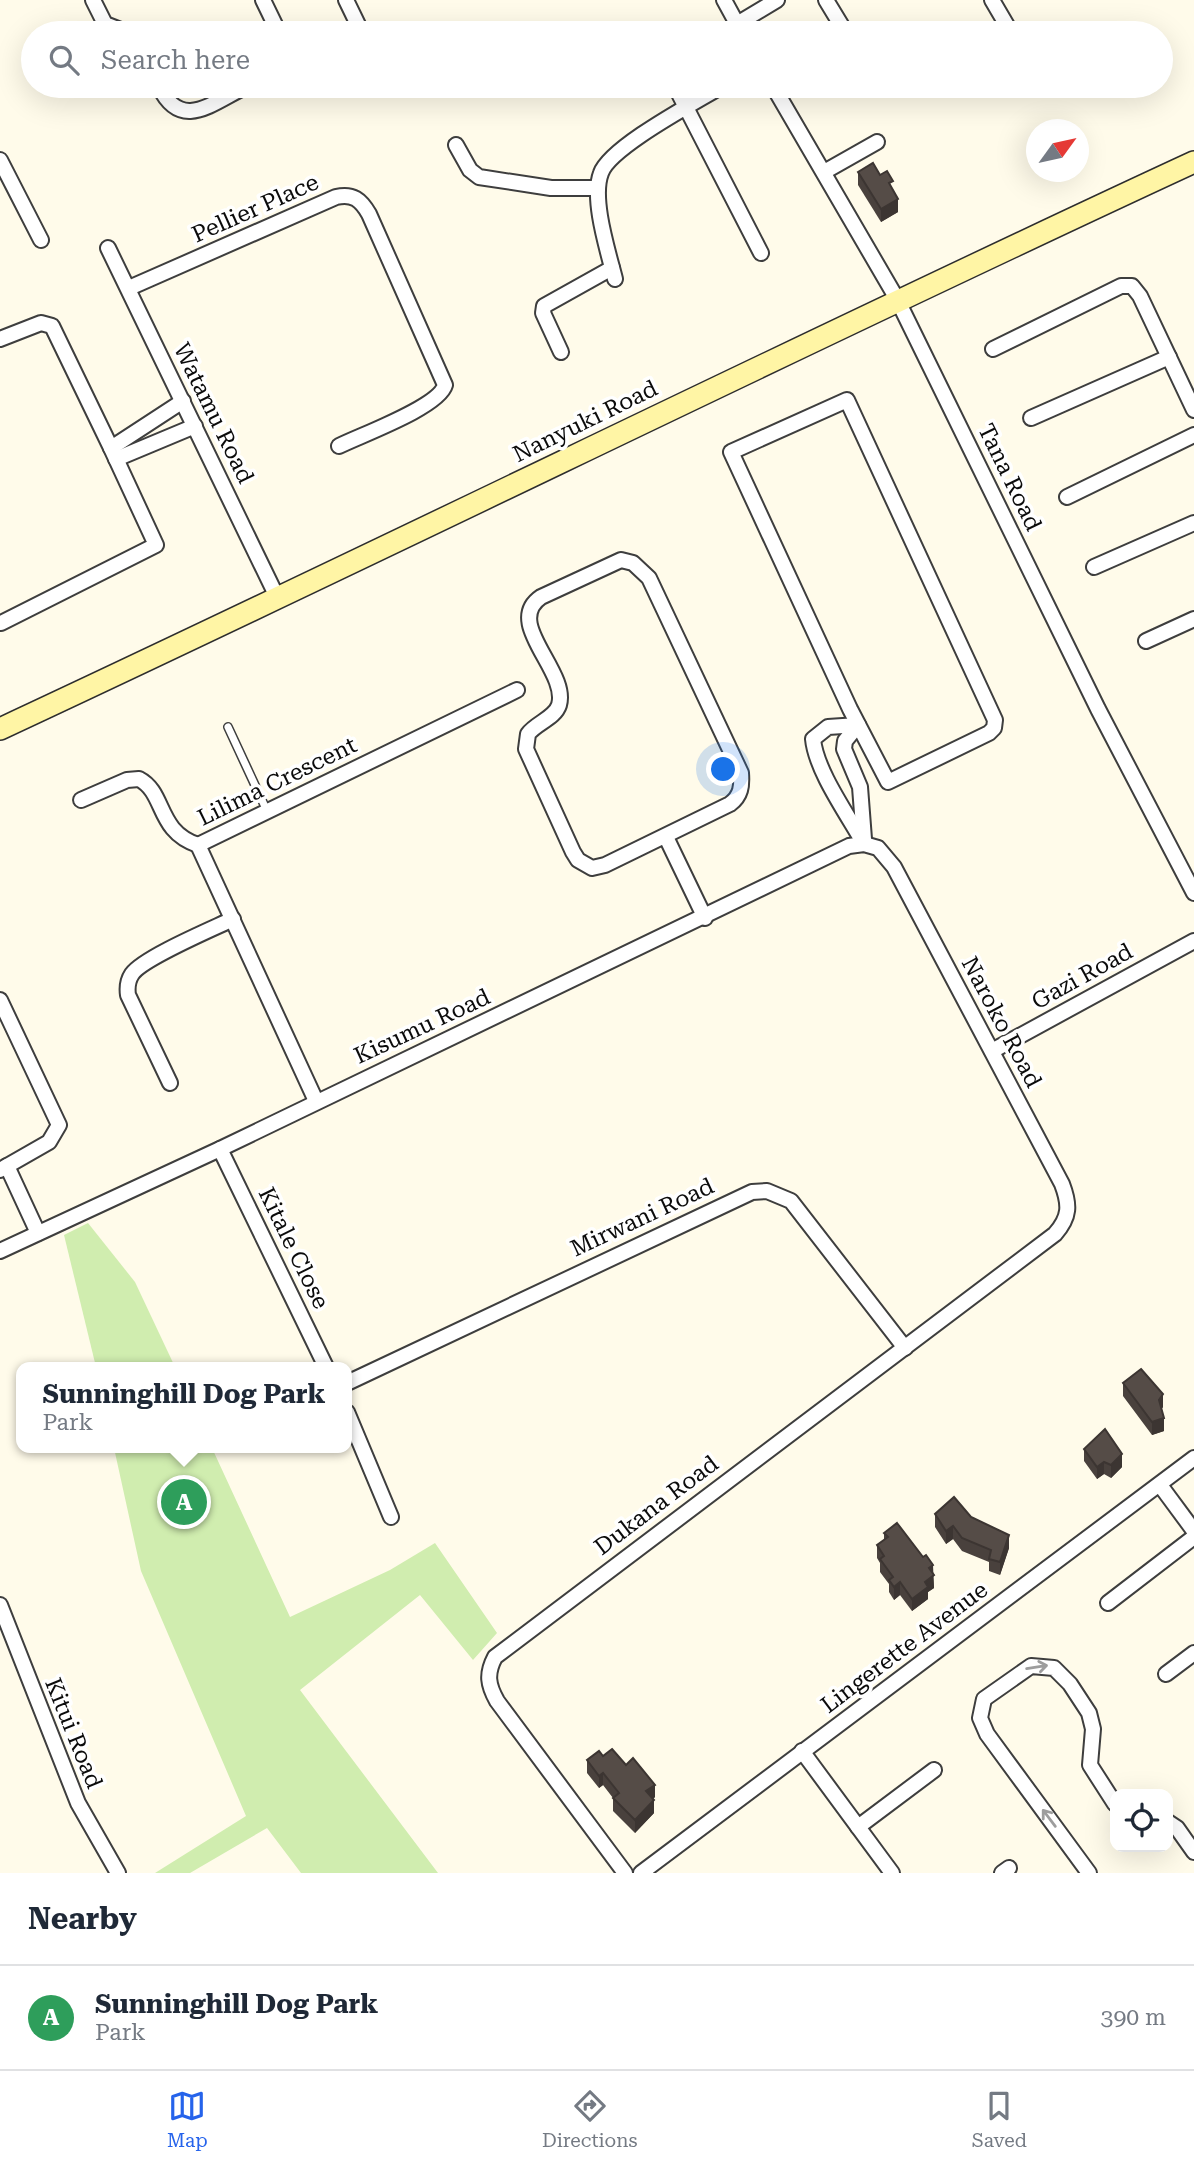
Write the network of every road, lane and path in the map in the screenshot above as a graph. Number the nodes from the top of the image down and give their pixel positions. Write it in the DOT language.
graph roads {
  1 [pos="93,0"];
  2 [pos="263,0"];
  3 [pos="346,0"];
  4 [pos="723,0"];
  5 [pos="777,0"];
  6 [pos="826,0"];
  7 [pos="992,0"];
  8 [pos="104,21"];
  9 [pos="273,21"];
  10 [pos="356,21"];
  11 [pos="735,21"];
  12 [pos="750,21"];
  13 [pos="839,21"];
  14 [pos="1004,21"];
  15 [pos="166,98"];
  16 [pos="222,98"];
  17 [pos="680,98"];
  18 [pos="702,98"];
  19 [pos="780,98"];
  20 [pos="685,108"];
  21 [pos="877,142"];
  22 [pos="456,145"];
  23 [pos="1194,162"];
  24 [pos="2,167"];
  25 [pos="824,172"];
  26 [pos="598,188"];
  27 [pos="41,240"];
  28 [pos="108,248"];
  29 [pos="761,253"];
  30 [pos="129,288"];
  31 [pos="897,299"];
  32 [pos="0,339"];
  33 [pos="993,349"];
  34 [pos="561,352"];
  35 [pos="1168,358"];
  36 [pos="183,401"];
  37 [pos="1194,410"];
  38 [pos="1031,418"];
  39 [pos="195,426"];
  40 [pos="1194,435"];
  41 [pos="339,446"];
  42 [pos="114,454"];
  43 [pos="1068,497"];
  44 [pos="1194,523"];
  45 [pos="1094,567"];
  46 [pos="278,599"];
  47 [pos="1194,619"];
  48 [pos="1,622"];
  49 [pos="1146,641"];
  50 [pos="517,690"];
  51 [pos="858,725"];
  52 [pos="228,727"];
  53 [pos="0,729"];
  54 [pos="862,796"];
  55 [pos="81,800"];
  56 [pos="843,806"];
  57 [pos="267,811"];
  58 [pos="666,837"];
  59 [pos="864,844"];
  60 [pos="198,845"];
  61 [pos="1194,893"];
  62 [pos="705,918"];
  63 [pos="233,919"];
  64 [pos="1194,941"];
  65 [pos="0,1000"];
  66 [pos="992,1051"];
  67 [pos="170,1083"];
  68 [pos="316,1101"];
  69 [pos="220,1149"];
  70 [pos="4,1168"];
  71 [pos="38,1233"];
  72 [pos="1055,1234"];
  73 [pos="0,1251"];
  74 [pos="905,1348"];
  75 [pos="324,1362"];
  76 [pos="352,1381"];
  77 [pos="352,1424"];
  78 [pos="1194,1458"];
  79 [pos="1160,1485"];
  80 [pos="391,1517"];
  81 [pos="1194,1531"];
  82 [pos="1194,1537"];
  83 [pos="1108,1603"];
  84 [pos="0,1605"];
  85 [pos="1194,1653"];
  86 [pos="1166,1674"];
  87 [pos="802,1751"];
  88 [pos="934,1770"];
  89 [pos="1110,1796"];
  90 [pos="1173,1825"];
  91 [pos="858,1828"];
  92 [pos="1194,1852"];
  93 [pos="118,1873"];
  94 [pos="625,1873"];
  95 [pos="641,1873"];
  96 [pos="892,1873"];
  97 [pos="1089,1873"];
  1 -- 8 [label="street"];
  2 -- 9 [label="street"];
  3 -- 10 [label="street"];
  4 -- 11 [label="street"];
  5 -- 12 [label="street"];
  6 -- 13 [label="street"];
  7 -- 14 [label="street"];
  15 -- 16 [label="street"];
  17 -- 20 [label="street"];
  18 -- 20 [label="street"];
  19 -- 25 [label="street, Tana Road"];
  20 -- 26 [label="street"];
  20 -- 29 [label="street"];
  21 -- 25 [label="street"];
  22 -- 26 [label="street"];
  23 -- 31 [label="street, Nanyuki Road"];
  24 -- 27 [label="street"];
  25 -- 31 [label="street, Tana Road"];
  26 -- 34 [label="street"];
  28 -- 30 [label="street, Watamu Road"];
  30 -- 36 [label="street, Watamu Road"];
  30 -- 41 [label="street, Pellier Place"];
  31 -- 46 [label="street, Nanyuki Road"];
  31 -- 61 [label="street, Tana Road"];
  32 -- 42 [label="street"];
  33 -- 35 [label="street"];
  35 -- 37 [label="street"];
  35 -- 38 [label="street"];
  36 -- 39 [label="street, Watamu Road"];
  36 -- 42 [label="street"];
  39 -- 42 [label="street"];
  39 -- 46 [label="street, Watamu Road"];
  40 -- 43 [label="street"];
  42 -- 48 [label="street"];
  44 -- 45 [label="street"];
  46 -- 53 [label="street, Nanyuki Road"];
  47 -- 49 [label="street"];
  50 -- 57 [label="street, Lilima Crescent"];
  51 -- 51 [label="street"];
  51 -- 54 [label="street"];
  51 -- 56 [label="street"];
  52 -- 57 [label="lane"];
  54 -- 56 [label="lane"];
  54 -- 59 [label="street"];
  55 -- 60 [label="street"];
  56 -- 59 [label="street"];
  57 -- 60 [label="street, Lilima Crescent"];
  58 -- 58 [label="street"];
  58 -- 62 [label="street"];
  59 -- 62 [label="street, Kisumu Road"];
  59 -- 66 [label="street, Naroko Road"];
  60 -- 63 [label="street, Lilima Crescent"];
  62 -- 68 [label="street, Kisumu Road"];
  63 -- 67 [label="street"];
  63 -- 68 [label="street, Lilima Crescent"];
  64 -- 66 [label="street, Gazi Road"];
  65 -- 70 [label="street"];
  66 -- 72 [label="street, Naroko Road"];
  68 -- 69 [label="street, Kisumu Road"];
  69 -- 71 [label="street, Kisumu Road"];
  69 -- 75 [label="street, Kitale Close"];
  70 -- 71 [label="street"];
  71 -- 73 [label="street, Kisumu Road"];
  72 -- 74 [label="street, Dukana Road"];
  74 -- 76 [label="street, Mirwani Road"];
  74 -- 94 [label="street, Dukana Road"];
  77 -- 80 [label="street"];
  78 -- 79 [label="street, Lingerette Avenue"];
  79 -- 81 [label="street"];
  79 -- 87 [label="street, Lingerette Avenue"];
  82 -- 83 [label="street"];
  84 -- 93 [label="street, Kitui Road"];
  85 -- 86 [label="street"];
  87 -- 91 [label="street"];
  87 -- 95 [label="street, Lingerette Avenue"];
  88 -- 91 [label="street"];
  97 -- 89 [label="street, one-way"];
  90 -- 92 [label="street"];
  91 -- 96 [label="street"];
}
